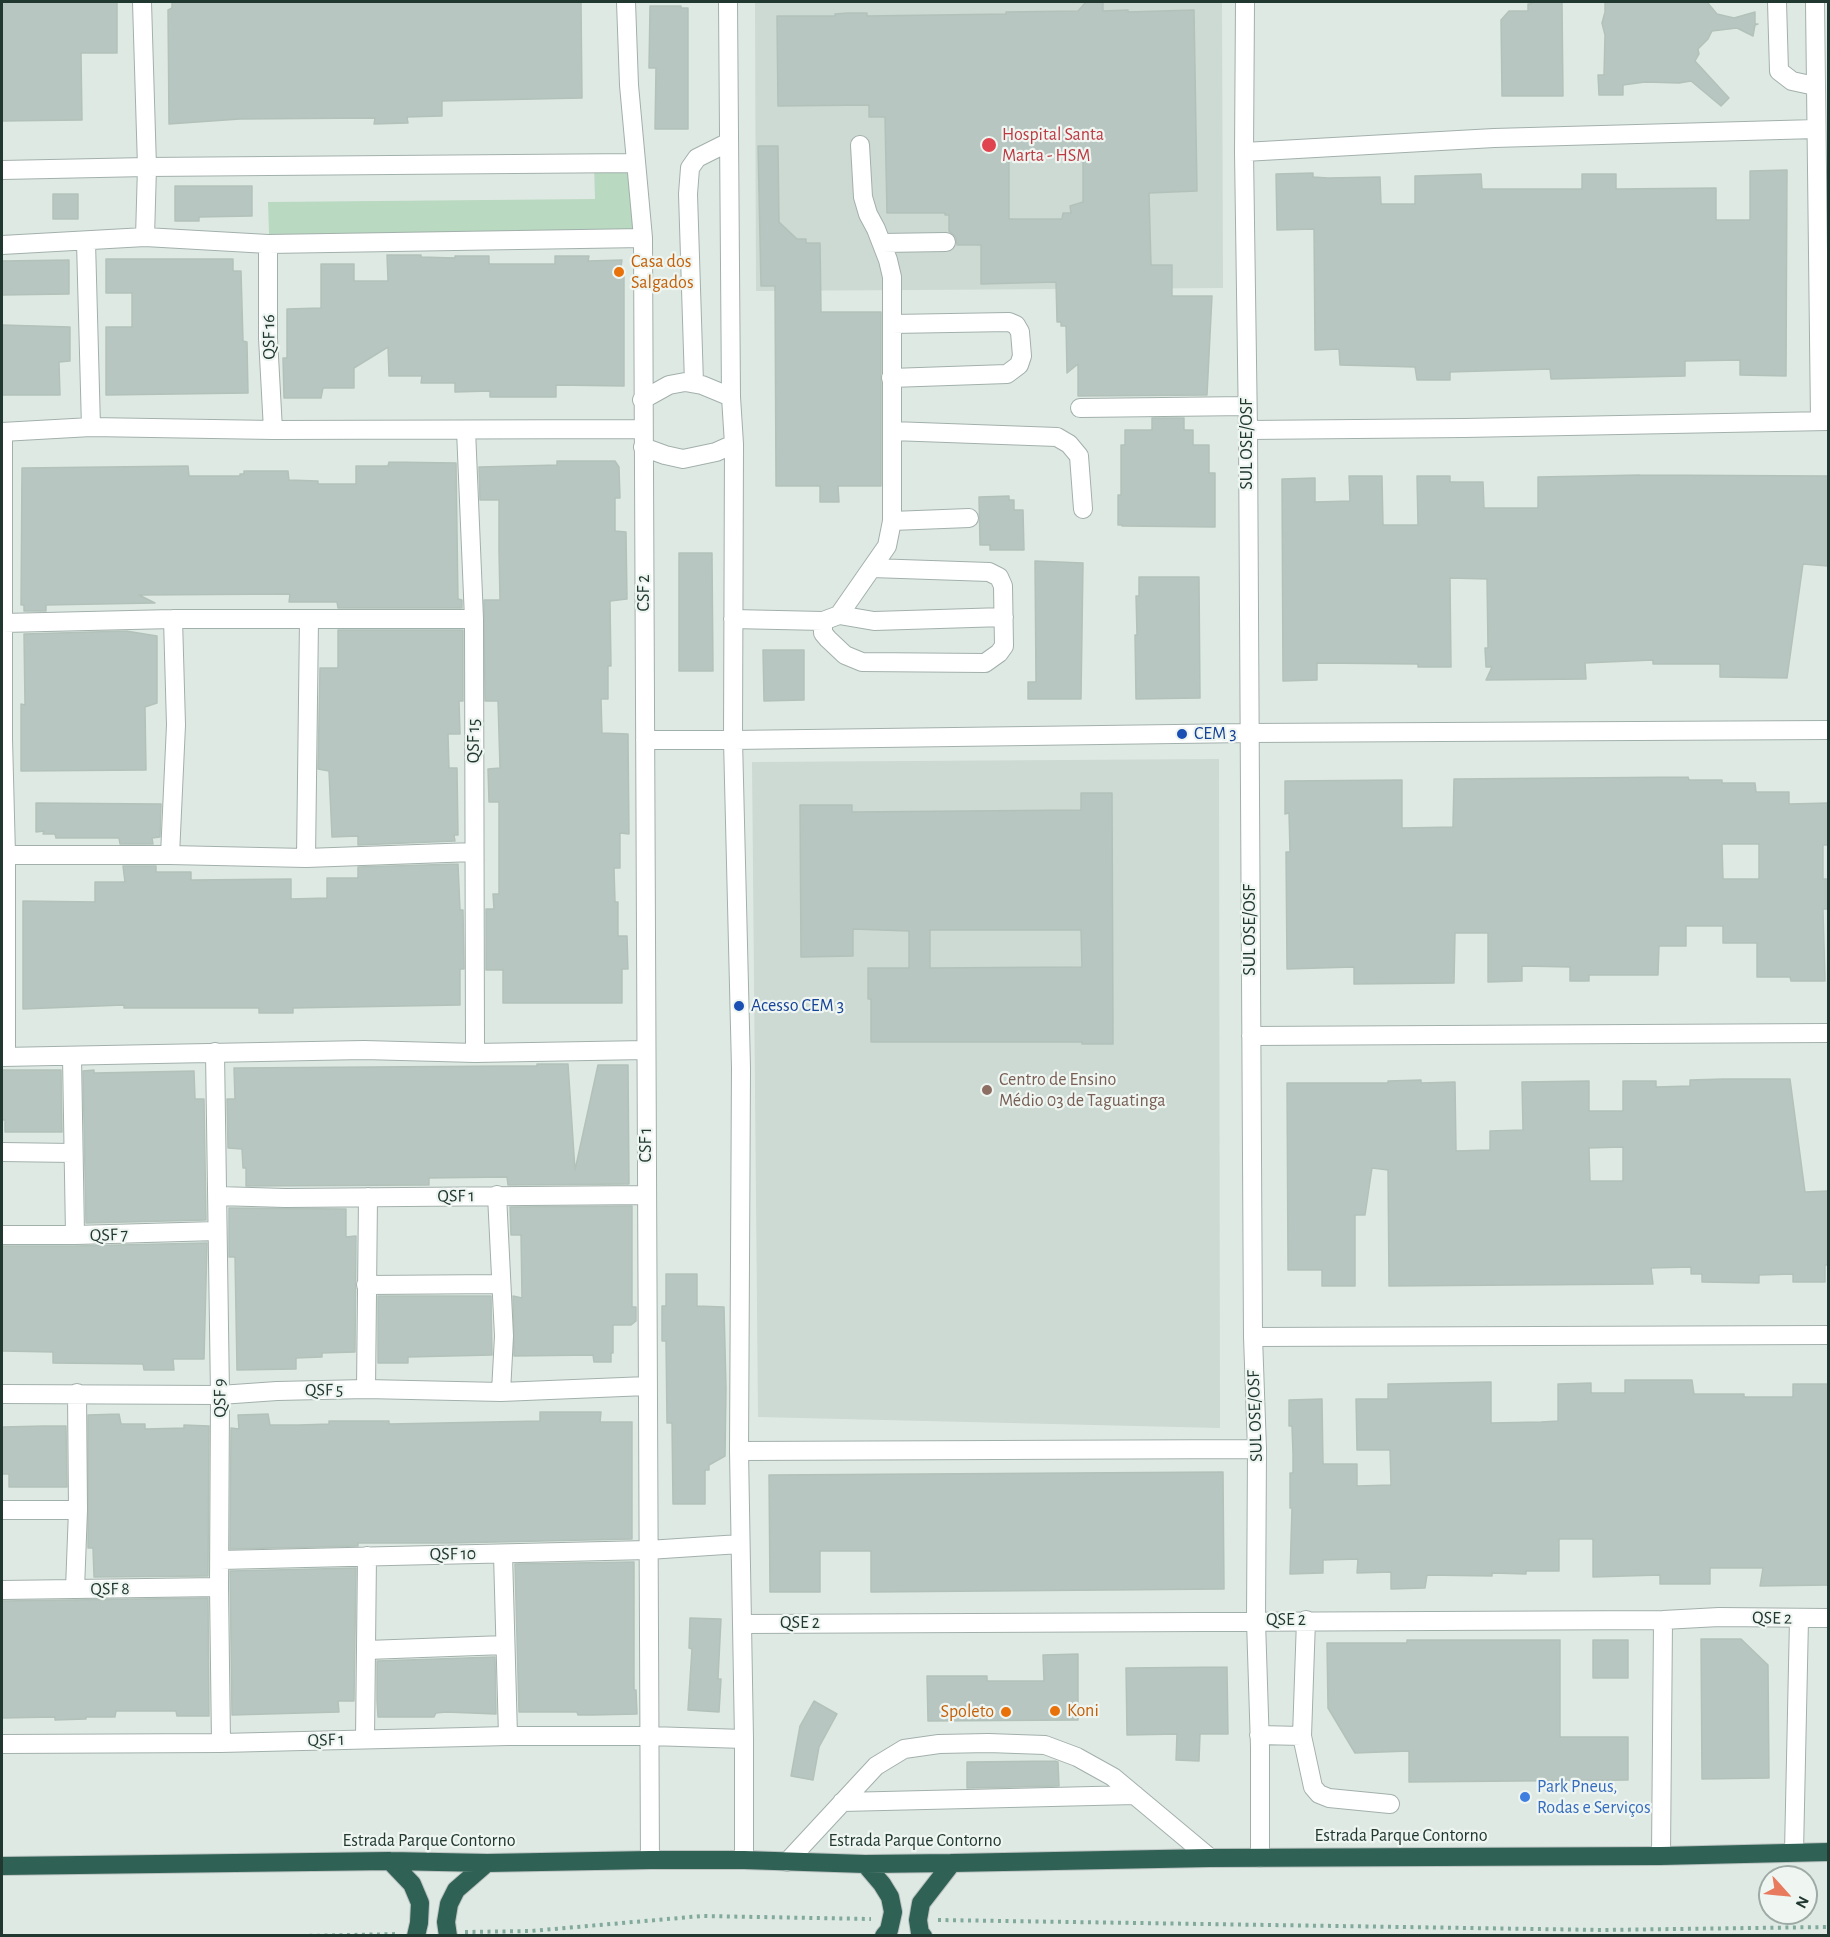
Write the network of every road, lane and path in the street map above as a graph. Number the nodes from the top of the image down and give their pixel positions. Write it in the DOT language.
graph roads {
  1 [pos="142,2"];
  2 [pos="626,2"];
  3 [pos="728,2"];
  4 [pos="1245,2"];
  5 [pos="1777,2"];
  6 [pos="1815,2"];
  7 [pos="1815,86"];
  8 [pos="1816,129"];
  9 [pos="729,142"];
  10 [pos="860,145"];
  11 [pos="1244,152"];
  12 [pos="636,163"];
  13 [pos="147,167"];
  14 [pos="2,170"];
  15 [pos="145,237"];
  16 [pos="642,238"];
  17 [pos="86,242"];
  18 [pos="946,242"];
  19 [pos="882,243"];
  20 [pos="268,244"];
  21 [pos="2,245"];
  22 [pos="892,324"];
  23 [pos="891,378"];
  24 [pos="694,383"];
  25 [pos="731,397"];
  26 [pos="642,400"];
  27 [pos="1247,406"];
  28 [pos="1080,408"];
  29 [pos="1824,421"];
  30 [pos="91,427"];
  31 [pos="273,430"];
  32 [pos="466,430"];
  33 [pos="1248,430"];
  34 [pos="892,431"];
  35 [pos="2,432"];
  36 [pos="643,438"];
  37 [pos="734,444"];
  38 [pos="1083,509"];
  39 [pos="969,518"];
  40 [pos="892,520"];
  41 [pos="872,568"];
  42 [pos="1004,617"];
  43 [pos="173,619"];
  44 [pos="474,619"];
  45 [pos="309,620"];
  46 [pos="3,623"];
  47 [pos="828,623"];
  48 [pos="733,625"];
  49 [pos="1828,730"];
  50 [pos="1249,733"];
  51 [pos="645,740"];
  52 [pos="733,740"];
  53 [pos="474,852"];
  54 [pos="6,855"];
  55 [pos="170,855"];
  56 [pos="306,858"];
  57 [pos="1828,1033"];
  58 [pos="1251,1036"];
  59 [pos="646,1050"];
  60 [pos="215,1052"];
  61 [pos="475,1053"];
  62 [pos="4,1057"];
  63 [pos="72,1057"];
  64 [pos="2,1152"];
  65 [pos="73,1153"];
  66 [pos="497,1195"];
  67 [pos="646,1195"];
  68 [pos="218,1196"];
  69 [pos="368,1197"];
  70 [pos="217,1232"];
  71 [pos="2,1235"];
  72 [pos="75,1236"];
  73 [pos="500,1284"];
  74 [pos="366,1285"];
  75 [pos="1828,1335"];
  76 [pos="1253,1337"];
  77 [pos="647,1386"];
  78 [pos="366,1389"];
  79 [pos="501,1392"];
  80 [pos="77,1393"];
  81 [pos="2,1394"];
  82 [pos="220,1395"];
  83 [pos="1257,1449"];
  84 [pos="739,1451"];
  85 [pos="2,1510"];
  86 [pos="78,1510"];
  87 [pos="740,1544"];
  88 [pos="648,1550"];
  89 [pos="503,1554"];
  90 [pos="367,1556"];
  91 [pos="220,1560"];
  92 [pos="219,1587"];
  93 [pos="75,1589"];
  94 [pos="2,1590"];
  95 [pos="1799,1618"];
  96 [pos="1828,1618"];
  97 [pos="1306,1620"];
  98 [pos="1663,1620"];
  99 [pos="1256,1621"];
  100 [pos="743,1624"];
  101 [pos="505,1645"];
  102 [pos="367,1650"];
  103 [pos="1259,1735"];
  104 [pos="508,1736"];
  105 [pos="650,1736"];
  106 [pos="1302,1736"];
  107 [pos="365,1739"];
  108 [pos="744,1739"];
  109 [pos="221,1743"];
  110 [pos="2,1744"];
  111 [pos="1135,1795"];
  112 [pos="842,1802"];
  113 [pos="1390,1804"];
  114 [pos="1794,1852"];
  115 [pos="1828,1852"];
  116 [pos="1661,1856"];
  117 [pos="1210,1858"];
  118 [pos="1260,1858"];
  119 [pos="650,1860"];
  120 [pos="744,1860"];
  121 [pos="390,1861"];
  122 [pos="787,1862"];
  123 [pos="487,1863"];
  124 [pos="952,1863"];
  125 [pos="864,1864"];
  126 [pos="2,1866"];
  127 [pos="887,1927"];
  128 [pos="1828,1927"];
  129 [pos="920,1928"];
  130 [pos="416,1934"];
  131 [pos="448,1934"];
  132 [pos="302,1935"];
  1 -- 13 [label="street"];
  2 -- 12 [label="street"];
  3 -- 9 [label="street"];
  4 -- 11 [label="street, SUL OSE/OSF"];
  5 -- 7 [label="street"];
  6 -- 7 [label="street"];
  7 -- 8 [label="street"];
  8 -- 11 [label="street"];
  8 -- 29 [label="street"];
  9 -- 24 [label="street"];
  9 -- 25 [label="street"];
  10 -- 19 [label="street"];
  11 -- 27 [label="street, SUL OSE/OSF"];
  12 -- 13 [label="street"];
  12 -- 16 [label="street"];
  13 -- 14 [label="street"];
  13 -- 15 [label="street"];
  15 -- 17 [label="street"];
  15 -- 20 [label="street"];
  16 -- 20 [label="street"];
  16 -- 26 [label="street"];
  17 -- 21 [label="street"];
  17 -- 30 [label="street"];
  18 -- 19 [label="street"];
  19 -- 22 [label="street"];
  20 -- 31 [label="street, QSF 16"];
  22 -- 23 [label="street"];
  22 -- 23 [label="street"];
  23 -- 34 [label="street"];
  24 -- 25 [label="street"];
  24 -- 26 [label="street"];
  25 -- 37 [label="street"];
  26 -- 36 [label="street"];
  27 -- 28 [label="street"];
  27 -- 33 [label="street, SUL OSE/OSF"];
  29 -- 33 [label="street"];
  30 -- 31 [label="street"];
  30 -- 35 [label="street"];
  31 -- 32 [label="street"];
  32 -- 36 [label="street"];
  32 -- 44 [label="street, QSF 15"];
  33 -- 50 [label="street, SUL OSE/OSF"];
  34 -- 38 [label="street"];
  34 -- 40 [label="street"];
  35 -- 46 [label="street"];
  36 -- 37 [label="street"];
  36 -- 51 [label="street, CSF 2"];
  37 -- 48 [label="street"];
  39 -- 40 [label="street"];
  40 -- 41 [label="street"];
  41 -- 42 [label="street"];
  41 -- 47 [label="street"];
  42 -- 47 [label="street"];
  42 -- 47 [label="street"];
  43 -- 45 [label="street"];
  43 -- 46 [label="street"];
  43 -- 55 [label="street"];
  44 -- 45 [label="street"];
  44 -- 53 [label="street, QSF 15"];
  45 -- 56 [label="street"];
  46 -- 54 [label="street"];
  47 -- 48 [label="street"];
  48 -- 52 [label="street"];
  49 -- 50 [label="street"];
  50 -- 52 [label="street"];
  50 -- 58 [label="street, SUL OSE/OSF"];
  51 -- 52 [label="street"];
  51 -- 59 [label="street, CSF 1"];
  52 -- 84 [label="street"];
  53 -- 56 [label="street"];
  53 -- 61 [label="street, QSF 15"];
  54 -- 55 [label="street"];
  54 -- 62 [label="street"];
  55 -- 56 [label="street"];
  57 -- 58 [label="street"];
  58 -- 76 [label="street, SUL OSE/OSF"];
  59 -- 61 [label="street"];
  59 -- 67 [label="street, CSF 1"];
  60 -- 61 [label="street"];
  60 -- 63 [label="street"];
  60 -- 68 [label="street, QSF 9"];
  62 -- 63 [label="street"];
  63 -- 65 [label="street"];
  64 -- 65 [label="street"];
  65 -- 72 [label="street"];
  66 -- 67 [label="street"];
  66 -- 69 [label="street, QSF 1"];
  66 -- 73 [label="street, QSF 1"];
  67 -- 77 [label="street, CSF 1"];
  68 -- 69 [label="street, QSF 1"];
  68 -- 70 [label="street, QSF 9"];
  69 -- 74 [label="street"];
  70 -- 72 [label="street, QSF 7"];
  70 -- 82 [label="street, QSF 9"];
  71 -- 72 [label="street, QSF 7"];
  73 -- 74 [label="street"];
  73 -- 79 [label="street, QSF 1"];
  74 -- 78 [label="street"];
  75 -- 76 [label="street"];
  76 -- 83 [label="street, SUL OSE/OSF"];
  77 -- 79 [label="street, QSF 5"];
  77 -- 88 [label="street, CSF 1"];
  78 -- 79 [label="street, QSF 5"];
  78 -- 82 [label="street, QSF 5"];
  80 -- 81 [label="street, QSF 5"];
  80 -- 82 [label="street, QSF 5"];
  80 -- 86 [label="street"];
  82 -- 91 [label="street, QSF 9"];
  83 -- 84 [label="street"];
  83 -- 99 [label="street, SUL OSE/OSF"];
  84 -- 87 [label="street"];
  85 -- 86 [label="street"];
  86 -- 93 [label="street"];
  87 -- 88 [label="street"];
  87 -- 100 [label="street"];
  88 -- 89 [label="street"];
  88 -- 105 [label="street, CSF 1"];
  89 -- 90 [label="street, QSF 10"];
  89 -- 101 [label="street, QSF 10"];
  90 -- 91 [label="street, QSF 10"];
  90 -- 102 [label="street"];
  91 -- 92 [label="street, QSF 9"];
  92 -- 93 [label="street, QSF 8"];
  92 -- 109 [label="street, QSF 9"];
  93 -- 94 [label="street, QSF 8"];
  95 -- 96 [label="street, QSE 2"];
  95 -- 98 [label="street, QSE 2"];
  95 -- 114 [label="street"];
  97 -- 98 [label="street, QSE 2"];
  97 -- 99 [label="street, QSE 2"];
  97 -- 106 [label="street"];
  98 -- 116 [label="street"];
  99 -- 100 [label="street, QSE 2"];
  99 -- 103 [label="street, SUL OSE/OSF"];
  100 -- 108 [label="street"];
  101 -- 102 [label="street"];
  101 -- 104 [label="street, QSF 10"];
  102 -- 107 [label="street"];
  103 -- 106 [label="street"];
  103 -- 118 [label="street, SUL OSE/OSF"];
  104 -- 105 [label="street, QSF 1"];
  104 -- 107 [label="street, QSF 1"];
  105 -- 108 [label="street, QSF 1"];
  105 -- 119 [label="street, CSF 1"];
  106 -- 113 [label="street"];
  107 -- 109 [label="street, QSF 1"];
  108 -- 120 [label="street"];
  109 -- 110 [label="street, QSF 1"];
  111 -- 112 [label="street"];
  111 -- 112 [label="street"];
  111 -- 117 [label="street"];
  112 -- 122 [label="street"];
  114 -- 115 [label="highway, Estrada Parque Contorno"];
  114 -- 116 [label="highway, Estrada Parque Contorno"];
  116 -- 118 [label="highway, Estrada Parque Contorno"];
  117 -- 118 [label="highway, Estrada Parque Contorno"];
  117 -- 124 [label="highway, Estrada Parque Contorno"];
  119 -- 120 [label="highway, Estrada Parque Contorno"];
  119 -- 123 [label="highway, Estrada Parque Contorno"];
  120 -- 122 [label="highway, Estrada Parque Contorno"];
  121 -- 123 [label="highway, Estrada Parque Contorno"];
  121 -- 126 [label="highway, Estrada Parque Contorno"];
  121 -- 130 [label="highway"];
  122 -- 125 [label="highway, Estrada Parque Contorno"];
  123 -- 131 [label="highway"];
  124 -- 125 [label="highway, Estrada Parque Contorno"];
  124 -- 129 [label="highway"];
  125 -- 127 [label="highway"];
  127 -- 131 [label="path"];
  128 -- 129 [label="path"];
  130 -- 132 [label="path"];
}
